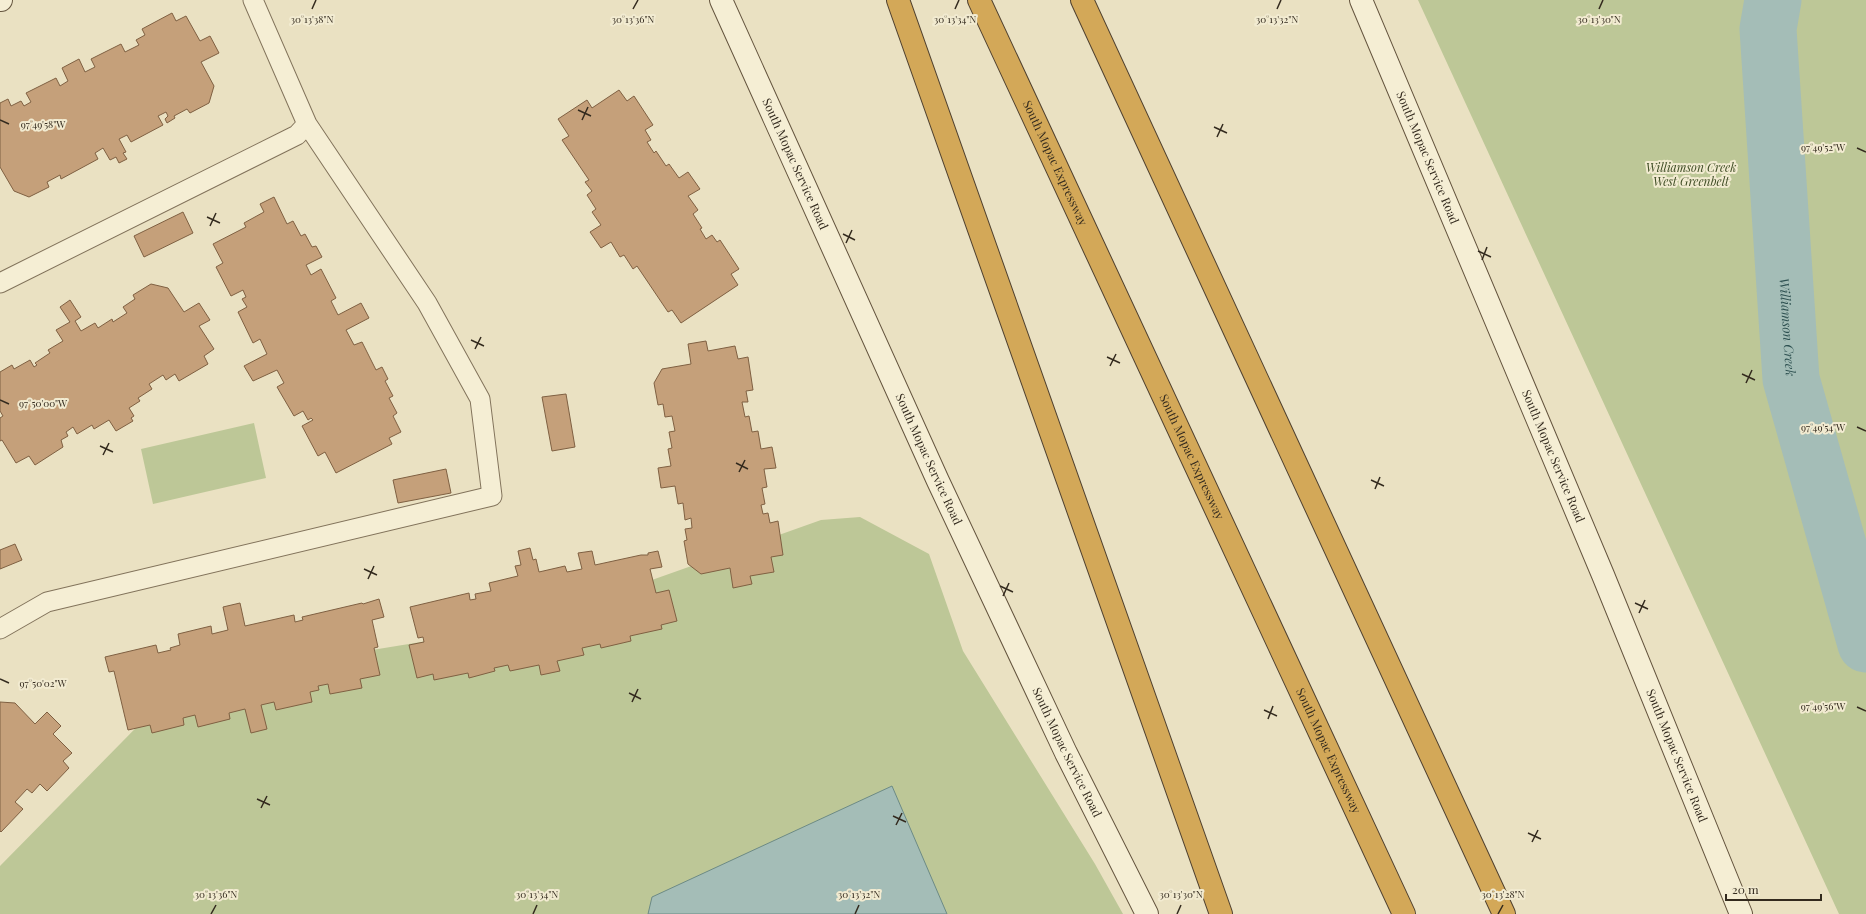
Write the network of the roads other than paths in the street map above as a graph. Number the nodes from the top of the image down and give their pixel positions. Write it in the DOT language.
graph roads {
  1 [pos="254,0"];
  2 [pos="721,0"];
  3 [pos="898,0"];
  4 [pos="979,0"];
  5 [pos="1082,0"];
  6 [pos="1361,0"];
  7 [pos="307,124"];
  8 [pos="0,282"];
  9 [pos="0,629"];
  10 [pos="1503,910"];
  11 [pos="1147,914"];
  12 [pos="1221,914"];
  13 [pos="1404,914"];
  14 [pos="1742,914"];
  1 -- 7 [label="lane"];
  2 -- 11 [label="main road, South Mopac Service Road"];
  3 -- 12 [label="highway"];
  4 -- 13 [label="highway, South Mopac Expressway"];
  5 -- 10 [label="highway"];
  6 -- 14 [label="main road, South Mopac Service Road"];
  7 -- 8 [label="lane"];
  7 -- 9 [label="lane"];
}
